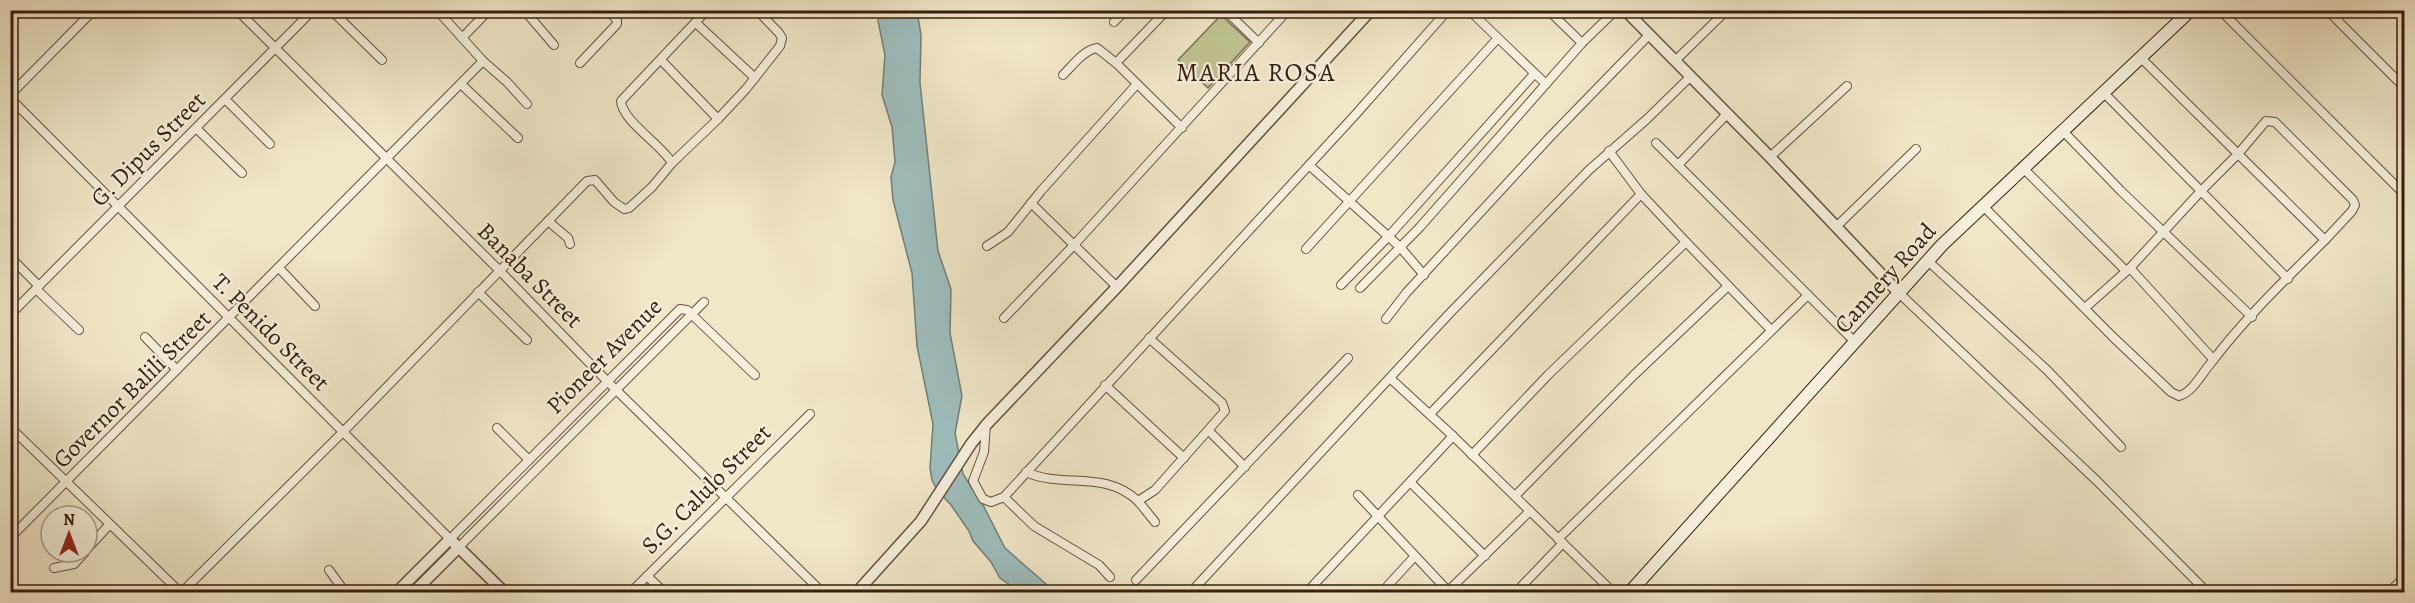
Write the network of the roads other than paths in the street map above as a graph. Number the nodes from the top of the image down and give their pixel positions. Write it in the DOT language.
graph roads {
  1 [pos="94,10"];
  2 [pos="237,10"];
  3 [pos="313,10"];
  4 [pos="331,10"];
  5 [pos="437,10"];
  6 [pos="489,10"];
  7 [pos="524,10"];
  8 [pos="608,10"];
  9 [pos="708,10"];
  10 [pos="758,10"];
  11 [pos="1126,10"];
  12 [pos="1167,10"];
  13 [pos="1225,10"];
  14 [pos="1288,10"];
  15 [pos="1371,10"];
  16 [pos="1448,10"];
  17 [pos="1469,10"];
  18 [pos="1548,10"];
  19 [pos="1616,10"];
  20 [pos="1727,10"];
  21 [pos="2191,10"];
  22 [pos="2220,10"];
  23 [pos="2327,10"];
  24 [pos="1628,11"];
  25 [pos="1114,22"];
  26 [pos="696,23"];
  27 [pos="1650,34"];
  28 [pos="462,38"];
  29 [pos="1498,38"];
  30 [pos="1259,43"];
  31 [pos="1582,43"];
  32 [pos="554,45"];
  33 [pos="276,50"];
  34 [pos="2141,58"];
  35 [pos="382,60"];
  36 [pos="662,60"];
  37 [pos="1676,60"];
  38 [pos="483,62"];
  39 [pos="580,63"];
  40 [pos="1116,63"];
  41 [pos="1534,74"];
  42 [pos="1063,75"];
  43 [pos="1691,76"];
  44 [pos="755,78"];
  45 [pos="461,84"];
  46 [pos="1137,84"];
  47 [pos="1546,84"];
  48 [pos="1847,86"];
  49 [pos="2404,87"];
  50 [pos="2104,93"];
  51 [pos="10,97"];
  52 [pos="226,100"];
  53 [pos="527,104"];
  54 [pos="1728,113"];
  55 [pos="718,119"];
  56 [pos="1182,128"];
  57 [pos="197,129"];
  58 [pos="2063,131"];
  59 [pos="518,138"];
  60 [pos="1656,143"];
  61 [pos="270,144"];
  62 [pos="1916,149"];
  63 [pos="1609,151"];
  64 [pos="2238,154"];
  65 [pos="1770,157"];
  66 [pos="386,160"];
  67 [pos="672,164"];
  68 [pos="1309,165"];
  69 [pos="1678,165"];
  70 [pos="2023,168"];
  71 [pos="242,173"];
  72 [pos="2201,191"];
  73 [pos="1641,194"];
  74 [pos="2403,194"];
  75 [pos="1350,201"];
  76 [pos="1031,203"];
  77 [pos="1983,206"];
  78 [pos="117,207"];
  79 [pos="548,221"];
  80 [pos="1837,226"];
  81 [pos="2164,231"];
  82 [pos="1388,237"];
  83 [pos="2325,240"];
  84 [pos="1686,242"];
  85 [pos="570,244"];
  86 [pos="987,246"];
  87 [pos="1073,246"];
  88 [pos="1400,247"];
  89 [pos="1306,249"];
  90 [pos="10,258"];
  91 [pos="1928,261"];
  92 [pos="279,268"];
  93 [pos="2127,269"];
  94 [pos="500,270"];
  95 [pos="1424,275"];
  96 [pos="2288,279"];
  97 [pos="1341,285"];
  98 [pos="1728,286"];
  99 [pos="38,287"];
  100 [pos="1117,288"];
  101 [pos="1360,288"];
  102 [pos="478,292"];
  103 [pos="1899,293"];
  104 [pos="1808,295"];
  105 [pos="704,302"];
  106 [pos="315,306"];
  107 [pos="2085,308"];
  108 [pos="692,314"];
  109 [pos="10,315"];
  110 [pos="2252,317"];
  111 [pos="1004,318"];
  112 [pos="229,319"];
  113 [pos="1386,319"];
  114 [pos="79,330"];
  115 [pos="1771,330"];
  116 [pos="145,338"];
  117 [pos="1149,338"];
  118 [pos="527,340"];
  119 [pos="1855,342"];
  120 [pos="1348,358"];
  121 [pos="2213,359"];
  122 [pos="177,370"];
  123 [pos="755,375"];
  124 [pos="1390,379"];
  125 [pos="607,381"];
  126 [pos="1105,385"];
  127 [pos="615,389"];
  128 [pos="810,414"];
  129 [pos="1430,414"];
  130 [pos="986,425"];
  131 [pos="10,427"];
  132 [pos="497,428"];
  133 [pos="1209,431"];
  134 [pos="342,433"];
  135 [pos="1453,436"];
  136 [pos="2121,447"];
  137 [pos="1472,455"];
  138 [pos="1184,458"];
  139 [pos="529,460"];
  140 [pos="1245,467"];
  141 [pos="1026,472"];
  142 [pos="66,482"];
  143 [pos="1410,482"];
  144 [pos="1358,495"];
  145 [pos="1515,496"];
  146 [pos="1004,497"];
  147 [pos="726,499"];
  148 [pos="1138,501"];
  149 [pos="1530,511"];
  150 [pos="1378,517"];
  151 [pos="1155,522"];
  152 [pos="109,525"];
  153 [pos="99,536"];
  154 [pos="10,538"];
  155 [pos="450,539"];
  156 [pos="1561,541"];
  157 [pos="458,548"];
  158 [pos="1485,556"];
  159 [pos="1414,557"];
  160 [pos="74,564"];
  161 [pos="54,568"];
  162 [pos="329,570"];
  163 [pos="647,576"];
  164 [pos="1110,577"];
  165 [pos="2404,578"];
  166 [pos="1136,580"];
  167 [pos="181,592"];
  168 [pos="345,592"];
  169 [pos="397,592"];
  170 [pos="414,592"];
  171 [pos="504,592"];
  172 [pos="631,592"];
  173 [pos="664,592"];
  174 [pos="822,592"];
  175 [pos="857,592"];
  176 [pos="1191,592"];
  177 [pos="1307,592"];
  178 [pos="1382,592"];
  179 [pos="1448,592"];
  180 [pos="1516,592"];
  181 [pos="1613,592"];
  182 [pos="1630,592"];
  183 [pos="2207,592"];
  184 [pos="2389,592"];
  1 -- 51 [label="street"];
  2 -- 33 [label="street, Banaba Street"];
  3 -- 33 [label="street, G. Dipus Street"];
  4 -- 35 [label="street"];
  5 -- 28 [label="street"];
  6 -- 28 [label="street"];
  7 -- 32 [label="street"];
  8 -- 39 [label="street"];
  9 -- 26 [label="street"];
  10 -- 44 [label="street"];
  11 -- 25 [label="street"];
  12 -- 40 [label="street"];
  13 -- 30 [label="street"];
  14 -- 30 [label="street"];
  15 -- 100 [label="street"];
  16 -- 68 [label="street"];
  17 -- 29 [label="street"];
  18 -- 31 [label="street"];
  19 -- 31 [label="street"];
  20 -- 37 [label="street"];
  21 -- 34 [label="main road, Cannery Road"];
  22 -- 74 [label="street"];
  23 -- 49 [label="street"];
  24 -- 27 [label="street"];
  26 -- 36 [label="street"];
  26 -- 44 [label="street"];
  27 -- 37 [label="street"];
  27 -- 95 [label="street"];
  28 -- 38 [label="street"];
  29 -- 41 [label="street"];
  29 -- 75 [label="street"];
  30 -- 56 [label="street"];
  31 -- 47 [label="street"];
  33 -- 52 [label="street, G. Dipus Street"];
  33 -- 66 [label="street, Banaba Street"];
  34 -- 50 [label="main road, Cannery Road"];
  34 -- 64 [label="street"];
  36 -- 55 [label="street"];
  36 -- 67 [label="street"];
  37 -- 43 [label="street"];
  38 -- 45 [label="street, Governor Balili Street"];
  38 -- 53 [label="street"];
  40 -- 42 [label="street"];
  40 -- 46 [label="street"];
  41 -- 47 [label="street"];
  41 -- 82 [label="street"];
  43 -- 54 [label="street"];
  43 -- 63 [label="street"];
  44 -- 55 [label="street"];
  45 -- 59 [label="street"];
  45 -- 66 [label="street, Governor Balili Street"];
  46 -- 56 [label="street"];
  46 -- 76 [label="street"];
  47 -- 88 [label="street"];
  48 -- 65 [label="street"];
  50 -- 58 [label="main road, Cannery Road"];
  50 -- 72 [label="street"];
  51 -- 78 [label="street, T. Penido Street"];
  52 -- 57 [label="street, G. Dipus Street"];
  52 -- 61 [label="street"];
  54 -- 65 [label="street"];
  54 -- 69 [label="street"];
  55 -- 67 [label="street"];
  56 -- 87 [label="street"];
  57 -- 71 [label="street"];
  57 -- 78 [label="street, G. Dipus Street"];
  58 -- 70 [label="main road, Cannery Road"];
  58 -- 81 [label="street"];
  60 -- 69 [label="street"];
  62 -- 80 [label="street"];
  63 -- 73 [label="street"];
  63 -- 124 [label="street"];
  64 -- 72 [label="street"];
  64 -- 83 [label="street"];
  64 -- 83 [label="street"];
  65 -- 80 [label="street"];
  66 -- 92 [label="street, Governor Balili Street"];
  66 -- 94 [label="street, Banaba Street"];
  67 -- 79 [label="street"];
  68 -- 75 [label="street"];
  68 -- 117 [label="street"];
  69 -- 104 [label="street"];
  70 -- 77 [label="main road, Cannery Road"];
  70 -- 93 [label="street"];
  72 -- 81 [label="street"];
  72 -- 96 [label="street"];
  73 -- 84 [label="street"];
  73 -- 129 [label="street"];
  75 -- 82 [label="street"];
  75 -- 89 [label="street"];
  76 -- 86 [label="street"];
  76 -- 87 [label="street"];
  77 -- 91 [label="main road, Cannery Road"];
  77 -- 107 [label="street"];
  78 -- 99 [label="street, G. Dipus Street"];
  78 -- 112 [label="street, T. Penido Street"];
  79 -- 85 [label="street"];
  79 -- 94 [label="street"];
  80 -- 103 [label="street"];
  81 -- 93 [label="street"];
  81 -- 110 [label="street"];
  82 -- 88 [label="street"];
  82 -- 97 [label="street"];
  83 -- 96 [label="street"];
  84 -- 98 [label="street"];
  84 -- 137 [label="street"];
  87 -- 100 [label="street"];
  87 -- 111 [label="street"];
  88 -- 95 [label="street"];
  88 -- 101 [label="street"];
  90 -- 99 [label="street"];
  91 -- 103 [label="main road, Cannery Road"];
  91 -- 136 [label="street"];
  92 -- 106 [label="street"];
  92 -- 112 [label="street, Governor Balili Street"];
  93 -- 107 [label="street"];
  93 -- 121 [label="street"];
  94 -- 102 [label="street"];
  94 -- 125 [label="street, Banaba Street"];
  95 -- 113 [label="street"];
  96 -- 110 [label="street"];
  98 -- 115 [label="street"];
  98 -- 145 [label="street"];
  99 -- 109 [label="street, G. Dipus Street"];
  99 -- 114 [label="street"];
  100 -- 130 [label="street"];
  102 -- 118 [label="street"];
  102 -- 134 [label="street"];
  103 -- 119 [label="main road, Cannery Road"];
  103 -- 183 [label="street"];
  104 -- 115 [label="street"];
  104 -- 119 [label="street"];
  105 -- 108 [label="street"];
  107 -- 121 [label="street"];
  108 -- 123 [label="street"];
  108 -- 125 [label="street, Pioneer Avenue"];
  108 -- 127 [label="street, Pioneer Avenue"];
  110 -- 121 [label="street"];
  112 -- 122 [label="street, Governor Balili Street"];
  112 -- 134 [label="street, T. Penido Street"];
  115 -- 156 [label="street"];
  116 -- 122 [label="street"];
  117 -- 126 [label="street"];
  117 -- 133 [label="street"];
  119 -- 182 [label="main road, Cannery Road"];
  120 -- 140 [label="street"];
  122 -- 142 [label="street, Governor Balili Street"];
  124 -- 129 [label="street"];
  124 -- 176 [label="street"];
  125 -- 127 [label="street, Banaba Street"];
  125 -- 139 [label="street, Pioneer Avenue"];
  126 -- 138 [label="street"];
  126 -- 141 [label="street"];
  127 -- 147 [label="street, Banaba Street"];
  127 -- 157 [label="street, Pioneer Avenue"];
  128 -- 147 [label="street, S.G. Calulo Street"];
  129 -- 135 [label="street"];
  130 -- 146 [label="street"];
  130 -- 175 [label="street"];
  131 -- 142 [label="street"];
  132 -- 139 [label="street"];
  133 -- 138 [label="street"];
  133 -- 140 [label="street"];
  134 -- 155 [label="street, T. Penido Street"];
  134 -- 167 [label="street"];
  135 -- 137 [label="street"];
  135 -- 143 [label="street"];
  137 -- 145 [label="street"];
  138 -- 148 [label="street"];
  139 -- 155 [label="street, Pioneer Avenue"];
  140 -- 166 [label="street"];
  141 -- 146 [label="street"];
  141 -- 148 [label="street"];
  142 -- 152 [label="street"];
  142 -- 154 [label="street, Governor Balili Street"];
  143 -- 150 [label="street"];
  143 -- 158 [label="street"];
  144 -- 150 [label="street"];
  145 -- 149 [label="street"];
  146 -- 164 [label="street"];
  147 -- 163 [label="street, S.G. Calulo Street"];
  147 -- 174 [label="street, Banaba Street"];
  148 -- 151 [label="street"];
  149 -- 156 [label="street"];
  149 -- 158 [label="street"];
  150 -- 159 [label="street"];
  150 -- 177 [label="street"];
  152 -- 153 [label="street"];
  152 -- 167 [label="street"];
  155 -- 157 [label="street, T. Penido Street"];
  155 -- 169 [label="street, Pioneer Avenue"];
  156 -- 180 [label="street"];
  156 -- 181 [label="street"];
  157 -- 170 [label="street, Pioneer Avenue"];
  157 -- 171 [label="street, T. Penido Street"];
  158 -- 179 [label="street"];
  159 -- 178 [label="street"];
  159 -- 179 [label="street"];
  160 -- 161 [label="street"];
  162 -- 168 [label="street"];
  163 -- 172 [label="street, S.G. Calulo Street"];
  163 -- 173 [label="street"];
  165 -- 184 [label="street"];
}
